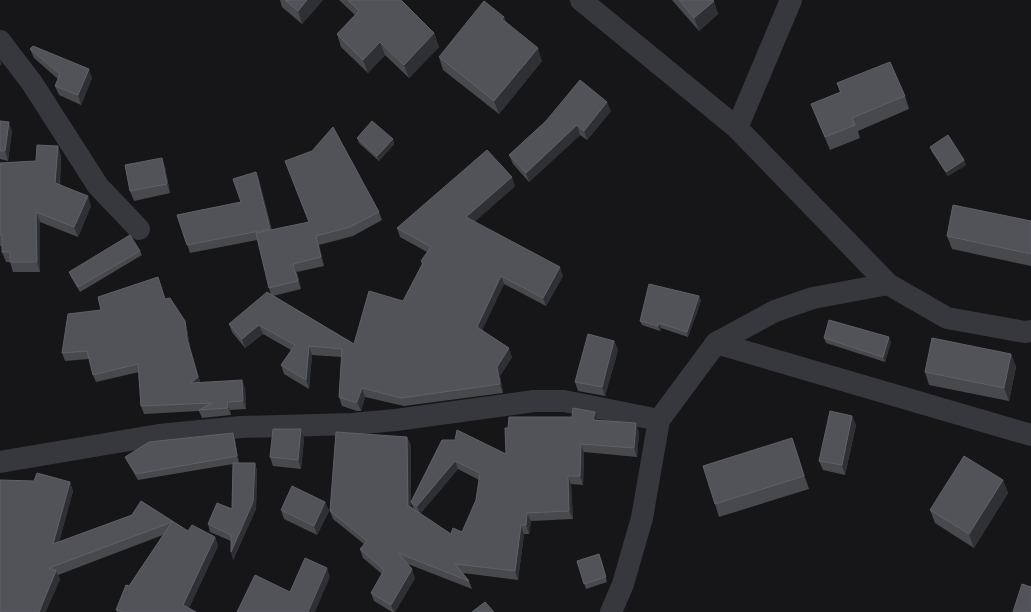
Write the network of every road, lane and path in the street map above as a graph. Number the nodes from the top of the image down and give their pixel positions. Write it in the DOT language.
graph roads {
  1 [pos="581,0"];
  2 [pos="791,0"];
  3 [pos="0,41"];
  4 [pos="737,128"];
  5 [pos="140,229"];
  6 [pos="888,284"];
  7 [pos="1031,332"];
  8 [pos="716,343"];
  9 [pos="659,420"];
  10 [pos="1031,435"];
  11 [pos="0,462"];
  12 [pos="611,612"];
  1 -- 4 [label="street"];
  2 -- 4 [label="street"];
  3 -- 5 [label="street"];
  4 -- 6 [label="street"];
  6 -- 7 [label="street"];
  6 -- 8 [label="street"];
  8 -- 9 [label="street"];
  8 -- 10 [label="street"];
  9 -- 11 [label="street"];
  9 -- 12 [label="street"];
}
